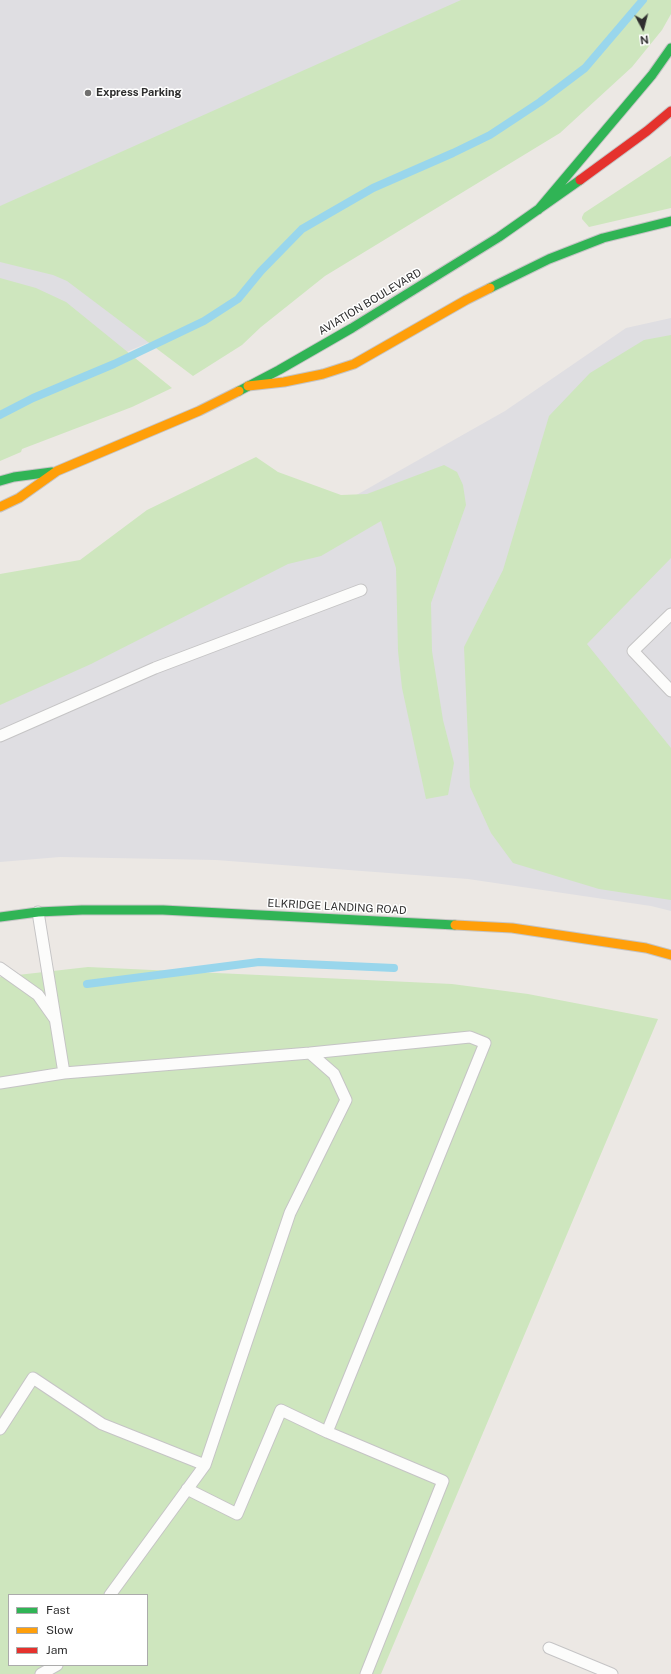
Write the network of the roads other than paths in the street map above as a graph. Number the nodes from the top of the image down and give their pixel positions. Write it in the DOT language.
graph roads {
  1 [pos="671,48"];
  2 [pos="671,111"];
  3 [pos="538,210"];
  4 [pos="671,220"];
  5 [pos="248,386"];
  6 [pos="58,471"];
  7 [pos="0,481"];
  8 [pos="0,507"];
  9 [pos="361,590"];
  10 [pos="671,614"];
  11 [pos="671,691"];
  12 [pos="0,736"];
  13 [pos="38,912"];
  14 [pos="0,917"];
  15 [pos="671,955"];
  16 [pos="0,968"];
  17 [pos="56,1021"];
  18 [pos="310,1053"];
  19 [pos="64,1073"];
  20 [pos="0,1083"];
  21 [pos="0,1429"];
  22 [pos="327,1432"];
  23 [pos="205,1465"];
  24 [pos="187,1489"];
  25 [pos="111,1594"];
  26 [pos="549,1648"];
  27 [pos="55,1666"];
  28 [pos="41,1674"];
  29 [pos="366,1674"];
  30 [pos="612,1674"];
  1 -- 3 [label="main road"];
  2 -- 3 [label="main road, AVIATION BOULEVARD"];
  3 -- 5 [label="main road, AVIATION BOULEVARD"];
  4 -- 5 [label="main road"];
  5 -- 6 [label="main road, AVIATION BOULEVARD"];
  6 -- 7 [label="main road, AVIATION BOULEVARD"];
  6 -- 8 [label="main road, AVIATION BOULEVARD"];
  9 -- 12 [label="lane"];
  10 -- 11 [label="lane"];
  13 -- 14 [label="main road, ELKRIDGE LANDING ROAD"];
  13 -- 15 [label="main road, ELKRIDGE LANDING ROAD"];
  13 -- 17 [label="lane"];
  16 -- 17 [label="lane"];
  17 -- 19 [label="lane"];
  18 -- 19 [label="lane"];
  18 -- 22 [label="lane"];
  18 -- 23 [label="lane"];
  19 -- 20 [label="lane"];
  21 -- 23 [label="lane"];
  22 -- 24 [label="lane"];
  22 -- 29 [label="lane"];
  23 -- 24 [label="lane"];
  24 -- 25 [label="lane"];
  26 -- 30 [label="lane"];
  27 -- 28 [label="lane"];
}
